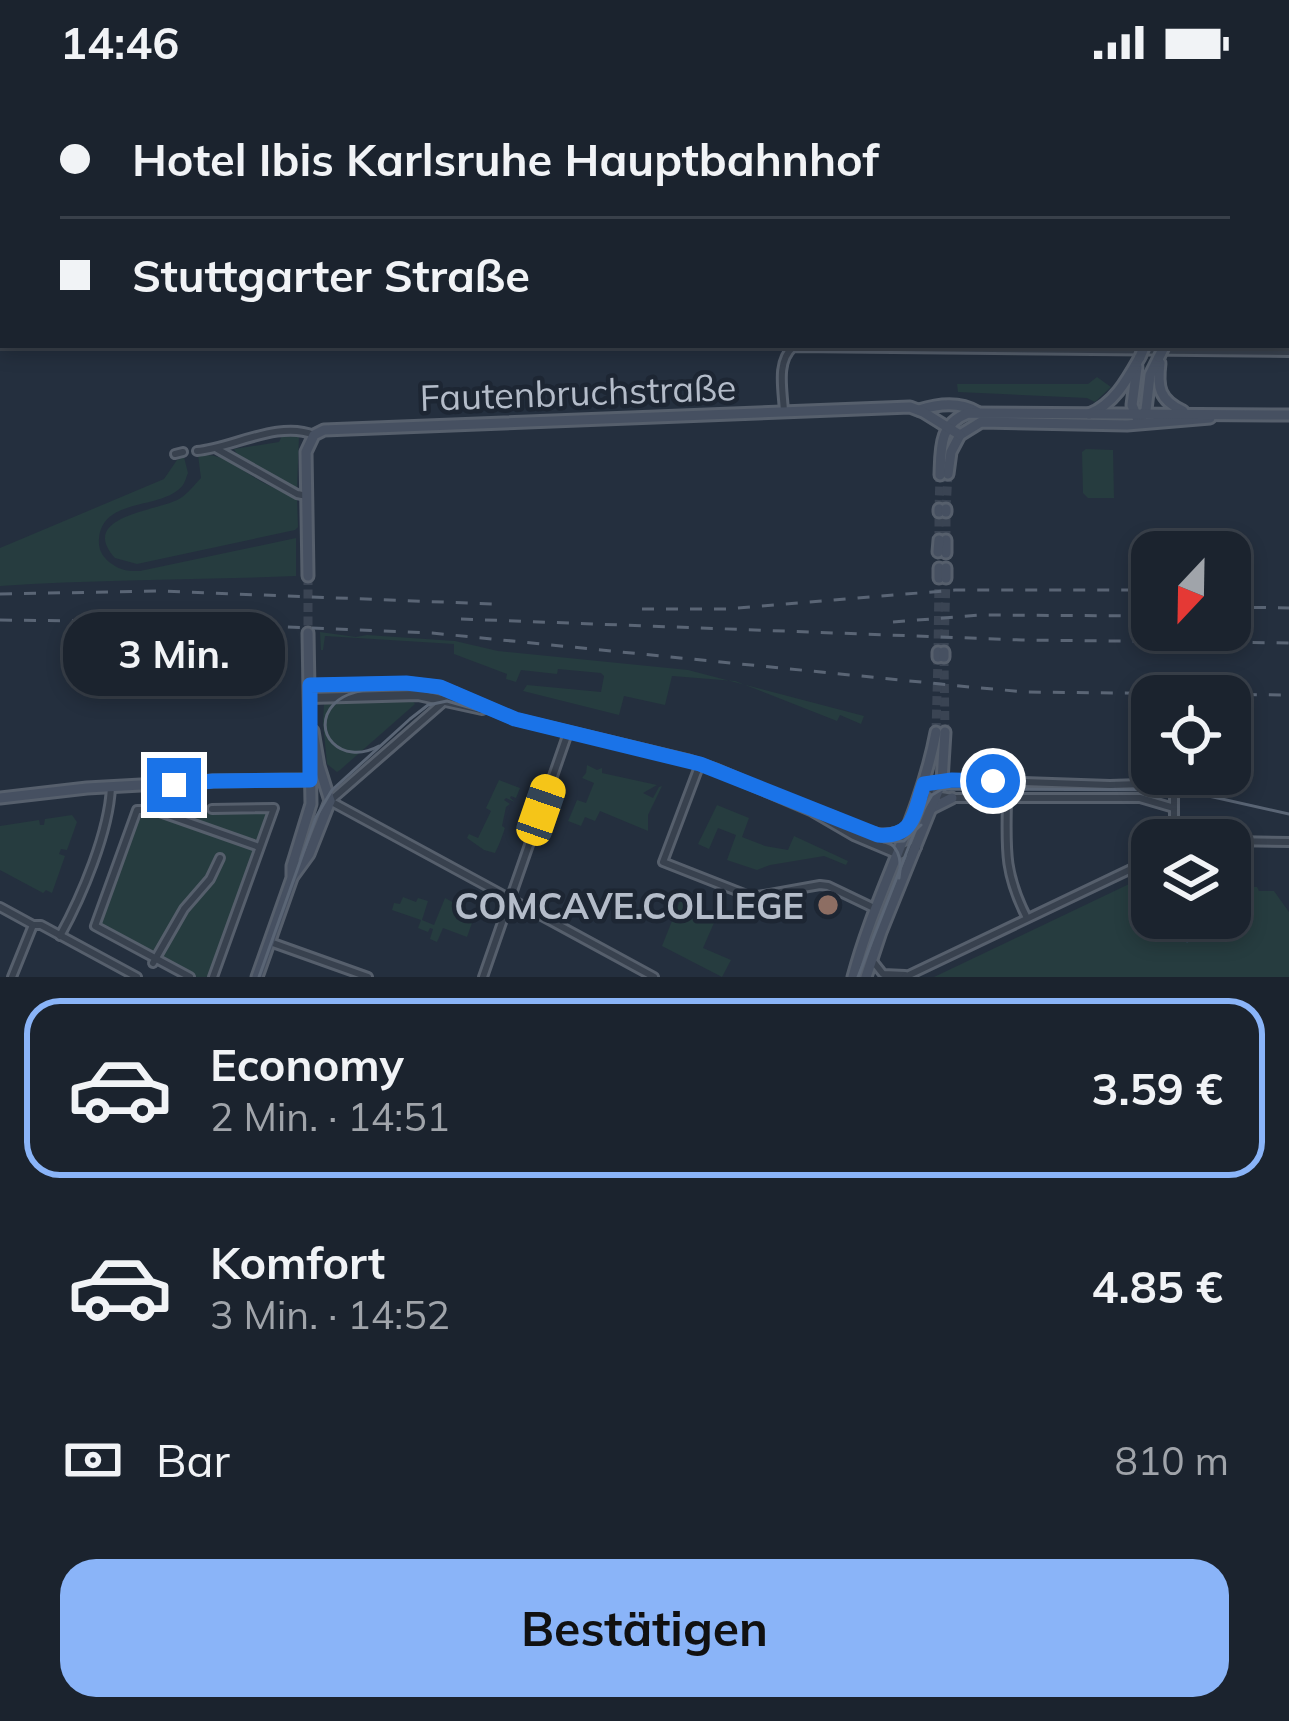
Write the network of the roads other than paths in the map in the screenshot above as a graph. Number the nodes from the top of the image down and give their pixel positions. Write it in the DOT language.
graph roads {
  1 [pos="792,348"];
  2 [pos="893,348"];
  3 [pos="1144,348"];
  4 [pos="1164,348"];
  5 [pos="1289,352"];
  6 [pos="1159,357"];
  7 [pos="1139,359"];
  8 [pos="919,410"];
  9 [pos="784,412"];
  10 [pos="977,412"];
  11 [pos="1188,413"];
  12 [pos="1221,415"];
  13 [pos="1289,415"];
  14 [pos="1083,416"];
  15 [pos="1141,419"];
  16 [pos="948,427"];
  17 [pos="314,435"];
  18 [pos="960,435"];
  19 [pos="217,449"];
  20 [pos="197,451"];
  21 [pos="307,496"];
  22 [pos="308,576"];
  23 [pos="308,632"];
  24 [pos="310,685"];
  25 [pos="454,692"];
  26 [pos="310,698"];
  27 [pos="440,699"];
  28 [pos="496,712"];
  29 [pos="311,719"];
  30 [pos="568,733"];
  31 [pos="700,764"];
  32 [pos="320,770"];
  33 [pos="310,780"];
  34 [pos="941,781"];
  35 [pos="924,784"];
  36 [pos="111,786"];
  37 [pos="938,793"];
  38 [pos="0,798"];
  39 [pos="952,798"];
  40 [pos="1007,800"];
  41 [pos="330,801"];
  42 [pos="932,808"];
  43 [pos="1174,808"];
  44 [pos="212,809"];
  45 [pos="814,811"];
  46 [pos="1174,819"];
  47 [pos="909,826"];
  48 [pos="1251,841"];
  49 [pos="1289,842"];
  50 [pos="260,847"];
  51 [pos="916,847"];
  52 [pos="899,854"];
  53 [pos="220,858"];
  54 [pos="1131,869"];
  55 [pos="292,878"];
  56 [pos="510,900"];
  57 [pos="0,908"];
  58 [pos="876,909"];
  59 [pos="1027,919"];
  60 [pos="33,925"];
  61 [pos="60,936"];
  62 [pos="269,941"];
  63 [pos="872,960"];
  64 [pos="154,961"];
  65 [pos="907,976"];
  66 [pos="13,977"];
  67 [pos="137,977"];
  68 [pos="190,977"];
  69 [pos="212,977"];
  70 [pos="257,977"];
  71 [pos="368,977"];
  72 [pos="483,977"];
  73 [pos="654,977"];
  74 [pos="853,977"];
  75 [pos="866,977"];
  1 -- 9 [label="street"];
  2 -- 5 [label="street"];
  3 -- 7 [label="main road, bridge"];
  4 -- 6 [label="main road, bridge"];
  6 -- 11 [label="main road"];
  6 -- 15 [label="main road"];
  7 -- 14 [label="main road"];
  7 -- 15 [label="main road"];
  8 -- 9 [label="main road, Fautenbruchstraße"];
  8 -- 10 [label="main road"];
  8 -- 16 [label="main road, Fautenbruchstraße"];
  9 -- 17 [label="main road, Fautenbruchstraße"];
  10 -- 14 [label="main road"];
  10 -- 16 [label="main road"];
  11 -- 12 [label="main road"];
  11 -- 15 [label="main road"];
  12 -- 13 [label="main road"];
  12 -- 15 [label="main road"];
  14 -- 15 [label="main road"];
  15 -- 18 [label="main road"];
  16 -- 18 [label="main road, Fautenbruchstraße"];
  16 -- 18 [label="main road"];
  17 -- 19 [label="street, Fautenbruchstraße"];
  17 -- 21 [label="main road"];
  19 -- 20 [label="street, Fautenbruchstraße"];
  19 -- 21 [label="street"];
  21 -- 22 [label="main road"];
  23 -- 24 [label="main road"];
  24 -- 25 [label="street"];
  24 -- 26 [label="main road"];
  25 -- 27 [label="street"];
  25 -- 28 [label="street"];
  26 -- 27 [label="street"];
  26 -- 29 [label="main road"];
  27 -- 28 [label="street"];
  27 -- 41 [label="street"];
  28 -- 30 [label="street"];
  29 -- 32 [label="main road"];
  29 -- 33 [label="main road"];
  30 -- 31 [label="street"];
  30 -- 56 [label="street"];
  31 -- 45 [label="street"];
  31 -- 58 [label="street"];
  32 -- 33 [label="main road"];
  32 -- 41 [label="main road"];
  33 -- 36 [label="main road"];
  33 -- 41 [label="main road"];
  33 -- 55 [label="main road"];
  34 -- 35 [label="street"];
  34 -- 35 [label="main road"];
  34 -- 37 [label="main road"];
  34 -- 43 [label="street"];
  35 -- 37 [label="street"];
  35 -- 47 [label="main road"];
  36 -- 38 [label="main road"];
  36 -- 61 [label="street"];
  37 -- 39 [label="street"];
  37 -- 42 [label="main road"];
  39 -- 40 [label="street"];
  39 -- 42 [label="main road"];
  40 -- 43 [label="street"];
  40 -- 59 [label="street"];
  41 -- 55 [label="main road"];
  41 -- 56 [label="street"];
  42 -- 51 [label="main road"];
  43 -- 46 [label="street"];
  44 -- 50 [label="street"];
  45 -- 47 [label="street"];
  45 -- 52 [label="street"];
  47 -- 52 [label="main road"];
  48 -- 49 [label="street"];
  50 -- 64 [label="street"];
  50 -- 69 [label="street"];
  51 -- 52 [label="street"];
  51 -- 63 [label="main road"];
  52 -- 58 [label="main road"];
  53 -- 64 [label="street"];
  54 -- 59 [label="street"];
  55 -- 62 [label="main road"];
  56 -- 72 [label="street"];
  56 -- 73 [label="street"];
  57 -- 60 [label="street"];
  58 -- 74 [label="main road"];
  59 -- 65 [label="street"];
  60 -- 61 [label="street"];
  60 -- 66 [label="street"];
  61 -- 67 [label="street"];
  62 -- 70 [label="main road"];
  62 -- 71 [label="street"];
  63 -- 65 [label="street"];
  63 -- 75 [label="main road"];
  64 -- 68 [label="street"];
}
